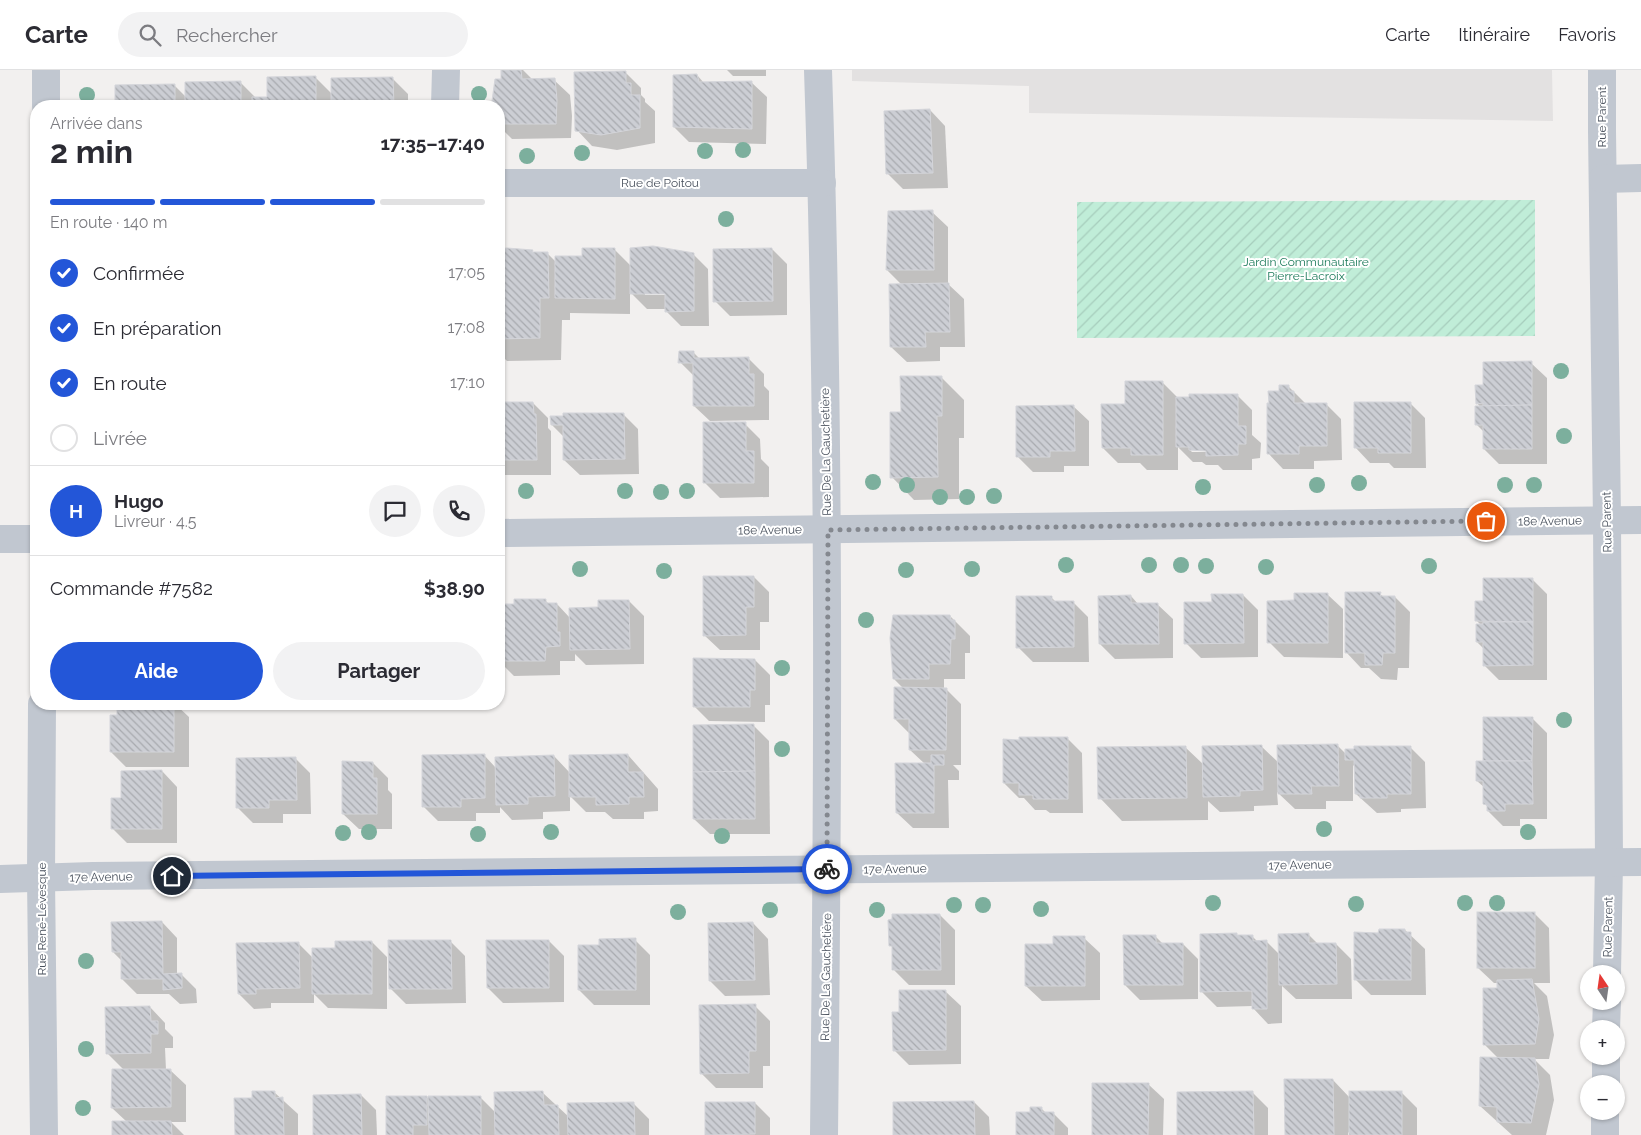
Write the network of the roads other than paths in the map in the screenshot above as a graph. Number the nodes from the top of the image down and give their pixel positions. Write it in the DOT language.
graph roads {
  1 [pos="46,70"];
  2 [pos="446,70"];
  3 [pos="818,70"];
  4 [pos="1602,70"];
  5 [pos="46,100"];
  6 [pos="446,100"];
  7 [pos="1641,178"];
  8 [pos="1603,179"];
  9 [pos="505,183"];
  10 [pos="822,183"];
  11 [pos="1608,520"];
  12 [pos="1641,520"];
  13 [pos="828,530"];
  14 [pos="505,533"];
  15 [pos="30,538"];
  16 [pos="0,539"];
  17 [pos="42,710"];
  18 [pos="1609,862"];
  19 [pos="1641,862"];
  20 [pos="827,870"];
  21 [pos="42,878"];
  22 [pos="0,879"];
  23 [pos="1607,965"];
  24 [pos="1605,1120"];
  25 [pos="44,1135"];
  26 [pos="824,1135"];
  27 [pos="1605,1135"];
  1 -- 5 [label="street"];
  2 -- 6 [label="street"];
  3 -- 10 [label="street, Rue De La Gauchetière"];
  4 -- 8 [label="street, Rue Parent"];
  7 -- 8 [label="street"];
  8 -- 11 [label="street, Rue Parent"];
  9 -- 10 [label="street, Rue de Poitou"];
  10 -- 13 [label="street, Rue De La Gauchetière"];
  11 -- 12 [label="street, 18e Avenue"];
  11 -- 13 [label="street, 18e Avenue"];
  11 -- 18 [label="street, Rue Parent"];
  13 -- 14 [label="street, 18e Avenue"];
  13 -- 20 [label="street, Rue De La Gauchetière"];
  15 -- 16 [label="street"];
  17 -- 21 [label="street, Rue René-Lévesque"];
  18 -- 19 [label="street, 17e Avenue"];
  18 -- 20 [label="street, 17e Avenue"];
  18 -- 23 [label="street, Rue Parent"];
  20 -- 21 [label="street, 17e Avenue"];
  20 -- 26 [label="street, Rue De La Gauchetière"];
  21 -- 22 [label="street, 17e Avenue"];
  21 -- 25 [label="street, Rue René-Lévesque"];
  24 -- 27 [label="street"];
}
